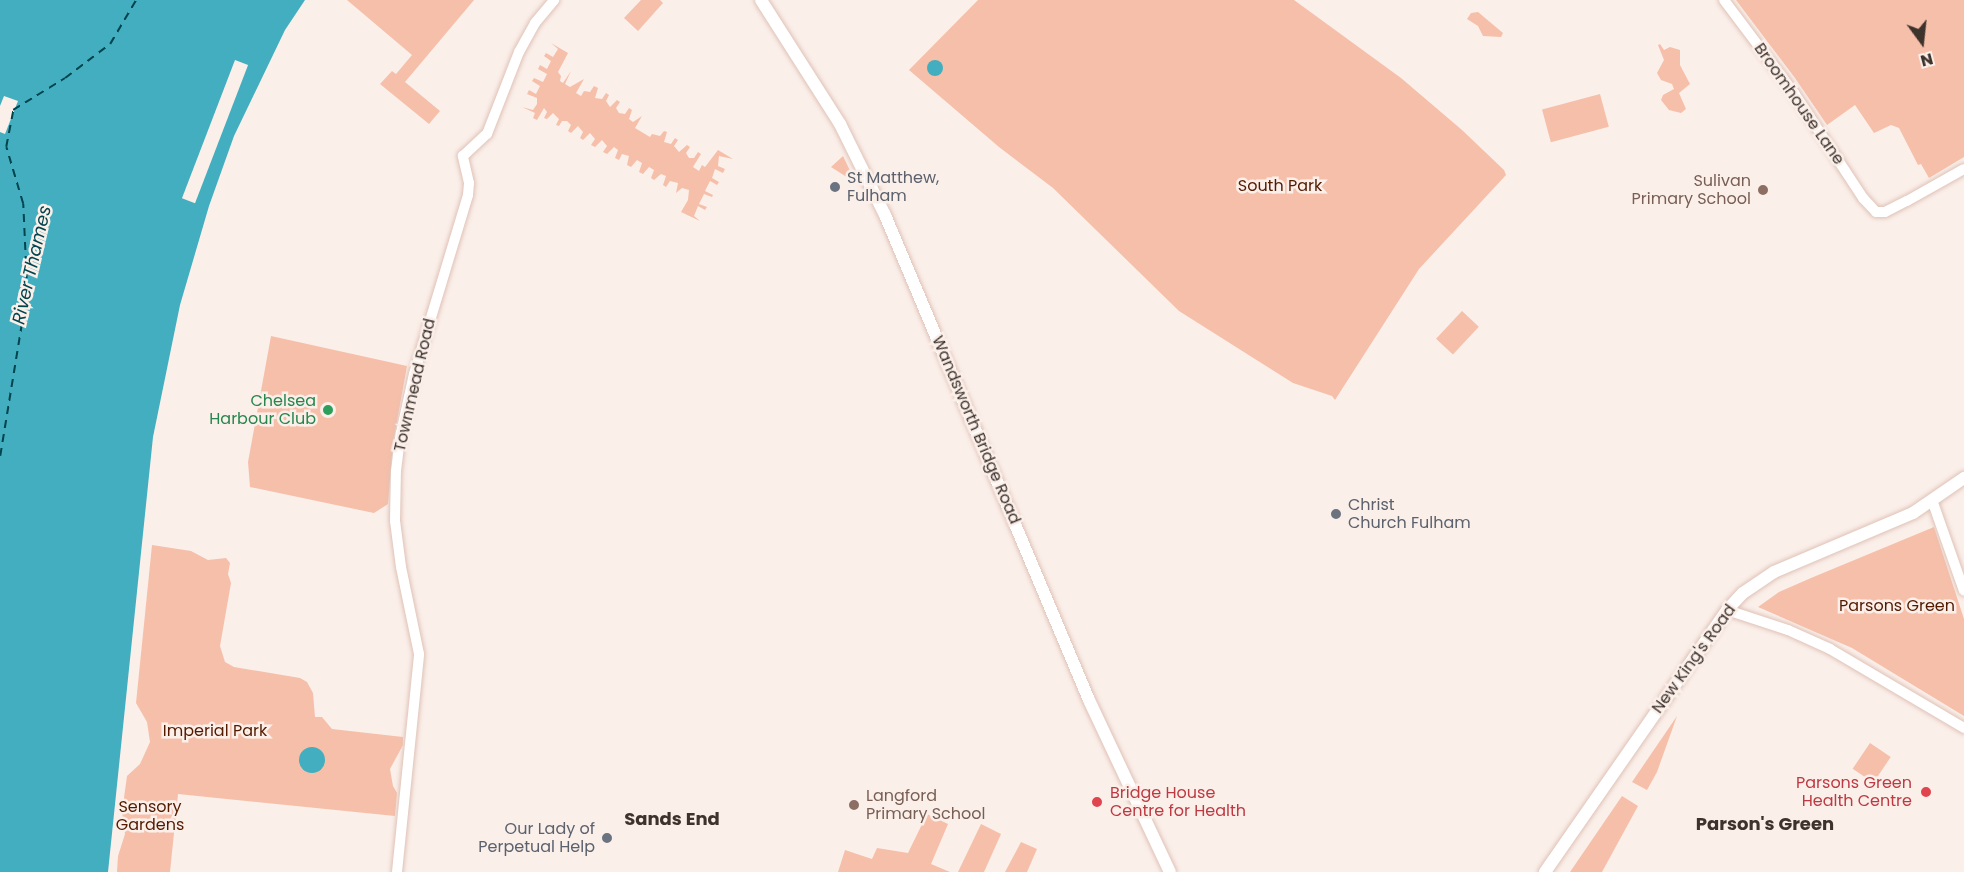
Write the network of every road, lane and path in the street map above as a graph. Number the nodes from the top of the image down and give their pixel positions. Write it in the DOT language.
graph roads {
  1 [pos="554,0"];
  2 [pos="761,0"];
  3 [pos="1724,0"];
  4 [pos="1964,168"];
  5 [pos="1964,478"];
  6 [pos="1932,501"];
  7 [pos="1964,591"];
  8 [pos="1727,610"];
  9 [pos="1964,728"];
  10 [pos="397,872"];
  11 [pos="1170,872"];
  12 [pos="1545,872"];
  1 -- 10 [label="street, Townmead Road"];
  2 -- 11 [label="main road, Wandsworth Bridge Road"];
  3 -- 4 [label="street, Broomhouse Lane"];
  5 -- 6 [label="main road, New King's Road"];
  6 -- 7 [label="street"];
  6 -- 8 [label="main road, New King's Road"];
  8 -- 9 [label="street"];
  8 -- 12 [label="main road, New King's Road"];
}
